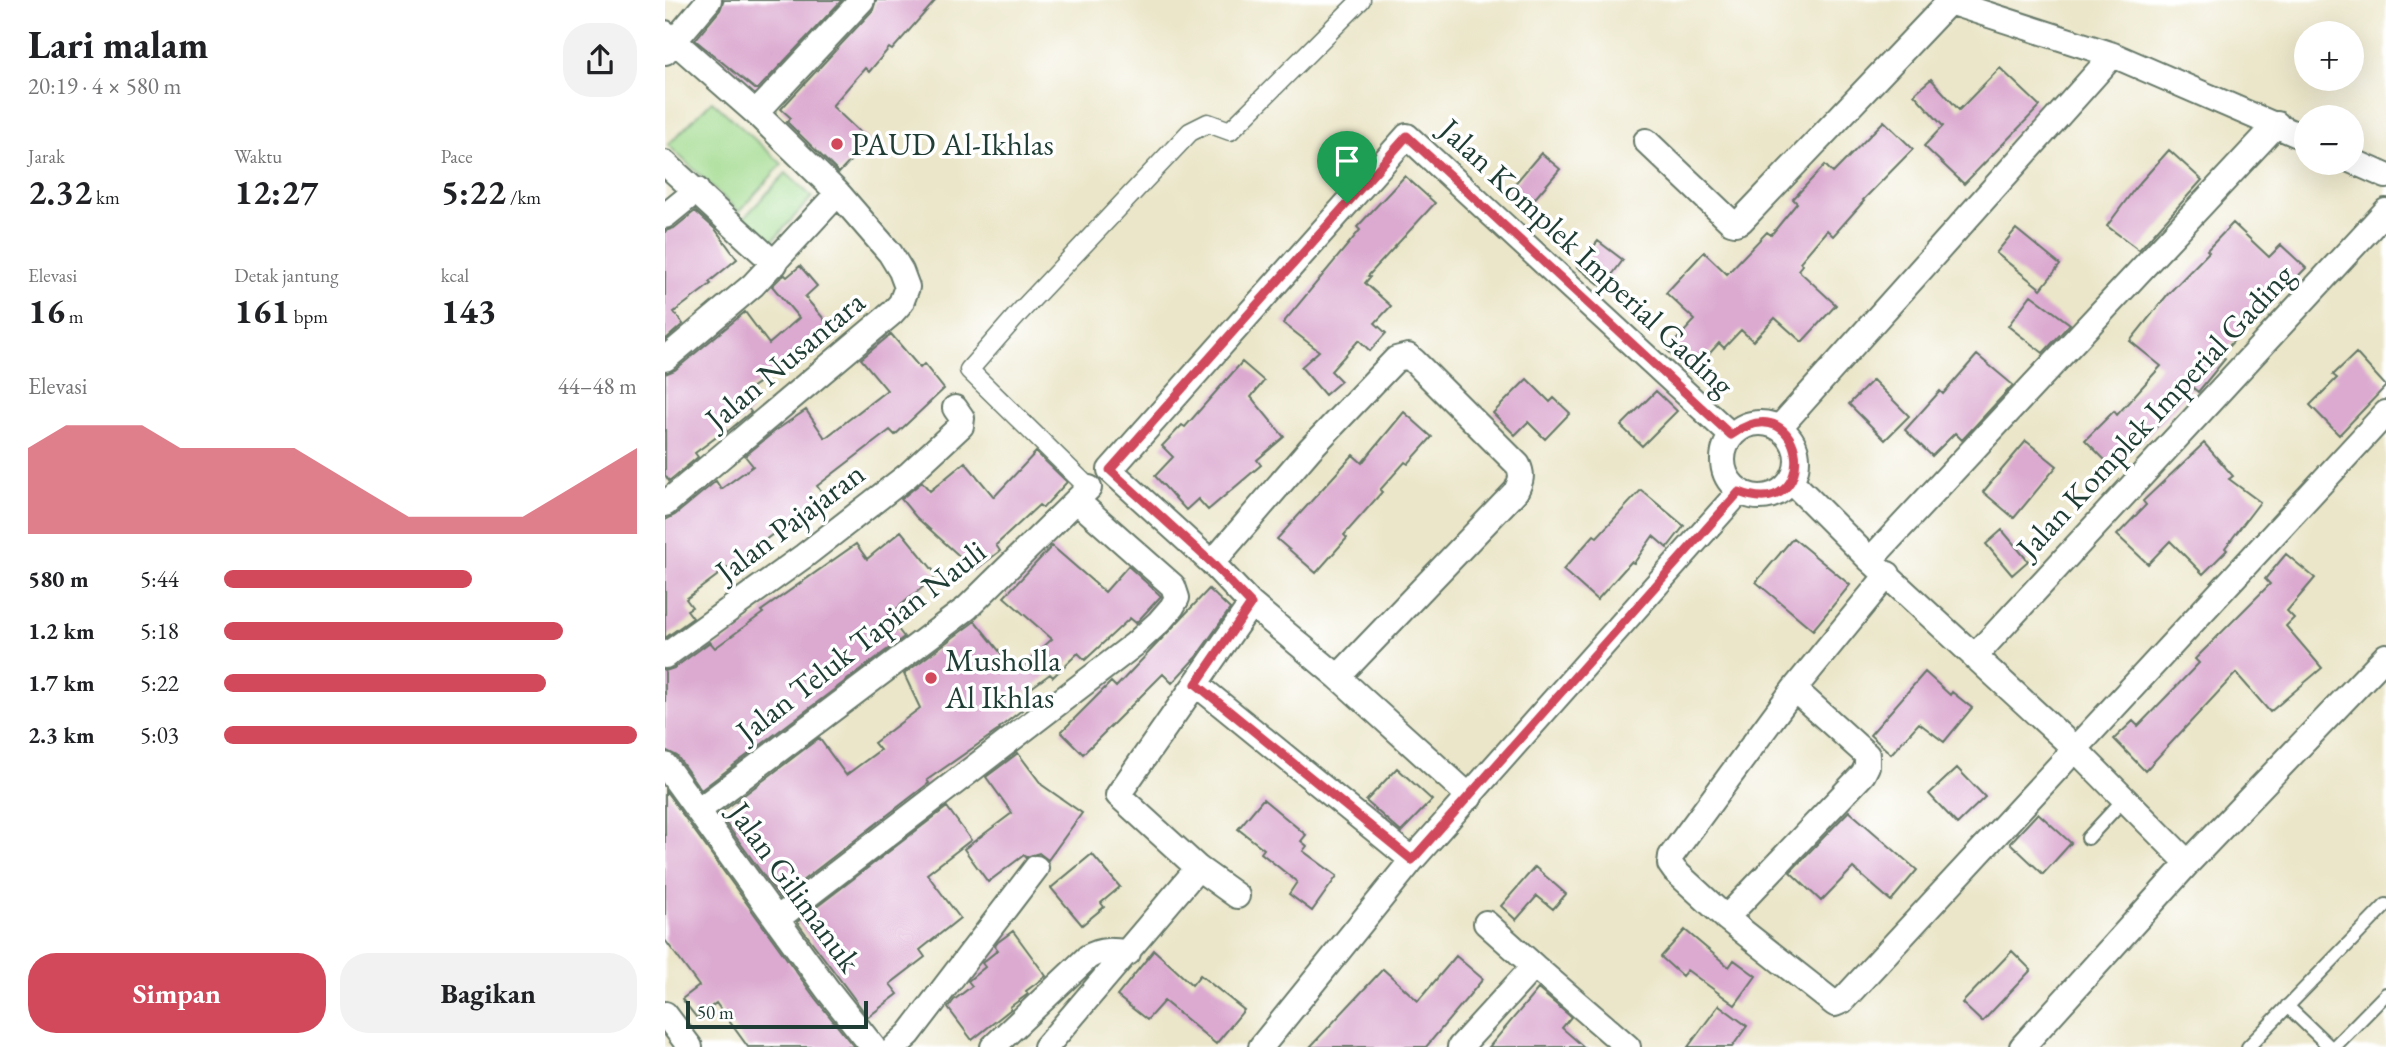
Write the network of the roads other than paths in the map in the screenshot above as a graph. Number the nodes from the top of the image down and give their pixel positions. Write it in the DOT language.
graph roads {
  1 [pos="709,0"];
  2 [pos="862,0"];
  3 [pos="1361,0"];
  4 [pos="668,42"];
  5 [pos="2113,55"];
  6 [pos="756,113"];
  7 [pos="2277,124"];
  8 [pos="2294,132"];
  9 [pos="1646,141"];
  10 [pos="665,163"];
  11 [pos="2364,166"];
  12 [pos="2386,176"];
  13 [pos="697,190"];
  14 [pos="838,193"];
  15 [pos="2386,211"];
  16 [pos="665,216"];
  17 [pos="775,264"];
  18 [pos="665,359"];
  19 [pos="955,408"];
  20 [pos="2386,413"];
  21 [pos="1779,428"];
  22 [pos="1731,435"];
  23 [pos="1791,481"];
  24 [pos="1739,492"];
  25 [pos="1083,495"];
  26 [pos="665,504"];
  27 [pos="1212,563"];
  28 [pos="1879,567"];
  29 [pos="1251,604"];
  30 [pos="665,656"];
  31 [pos="2386,656"];
  32 [pos="1973,657"];
  33 [pos="1338,677"];
  34 [pos="1196,684"];
  35 [pos="1794,689"];
  36 [pos="2075,749"];
  37 [pos="665,765"];
  38 [pos="1470,797"];
  39 [pos="2124,799"];
  40 [pos="699,810"];
  41 [pos="2088,838"];
  42 [pos="1412,860"];
  43 [pos="2188,863"];
  44 [pos="1036,868"];
  45 [pos="1198,869"];
  46 [pos="1237,896"];
  47 [pos="2386,905"];
  48 [pos="1726,918"];
  49 [pos="777,919"];
  50 [pos="1486,923"];
  51 [pos="1128,953"];
  52 [pos="1534,966"];
  53 [pos="2386,995"];
  54 [pos="2287,1006"];
  55 [pos="665,1014"];
  56 [pos="690,1047"];
  57 [pos="873,1047"];
  58 [pos="895,1047"];
  59 [pos="993,1047"];
  60 [pos="1046,1047"];
  61 [pos="1261,1047"];
  62 [pos="1460,1047"];
  63 [pos="1627,1047"];
  64 [pos="2022,1047"];
  65 [pos="2248,1047"];
  66 [pos="2332,1047"];
  1 -- 4 [label="street"];
  2 -- 6 [label="street"];
  3 -- 25 [label="street"];
  4 -- 6 [label="street"];
  5 -- 7 [label="street"];
  5 -- 9 [label="street"];
  5 -- 21 [label="street"];
  6 -- 14 [label="street"];
  7 -- 8 [label="street"];
  7 -- 28 [label="street"];
  10 -- 13 [label="street"];
  11 -- 12 [label="street"];
  13 -- 16 [label="street"];
  13 -- 17 [label="street"];
  14 -- 17 [label="street"];
  14 -- 26 [label="street, Jalan Nusantara"];
  15 -- 32 [label="street, Jalan Komplek Imperial Gading"];
  17 -- 18 [label="street"];
  19 -- 30 [label="street, Jalan Pajajaran"];
  20 -- 36 [label="street"];
  21 -- 22 [label="street"];
  21 -- 23 [label="street"];
  22 -- 24 [label="street"];
  22 -- 27 [label="street, Jalan Komplek Imperial Gading"];
  23 -- 24 [label="street"];
  23 -- 28 [label="street"];
  24 -- 38 [label="street"];
  25 -- 40 [label="street, Jalan Teluk Tapian Nauli"];
  25 -- 49 [label="street"];
  27 -- 29 [label="street, Jalan Komplek Imperial Gading"];
  27 -- 33 [label="street"];
  28 -- 32 [label="street"];
  28 -- 35 [label="street"];
  29 -- 33 [label="street, Jalan Komplek Imperial Gading"];
  29 -- 34 [label="street"];
  31 -- 43 [label="street"];
  32 -- 36 [label="street"];
  33 -- 38 [label="street, Jalan Komplek Imperial Gading"];
  34 -- 42 [label="street"];
  34 -- 45 [label="street"];
  35 -- 48 [label="street"];
  35 -- 48 [label="street"];
  36 -- 39 [label="street"];
  36 -- 48 [label="street"];
  37 -- 40 [label="street, Jalan Gilimanuk"];
  38 -- 42 [label="street"];
  39 -- 41 [label="lane"];
  39 -- 43 [label="street"];
  40 -- 49 [label="street, Jalan Gilimanuk"];
  42 -- 61 [label="street"];
  43 -- 64 [label="street"];
  44 -- 58 [label="street"];
  45 -- 46 [label="street"];
  45 -- 51 [label="street"];
  47 -- 54 [label="lane"];
  49 -- 57 [label="street, Jalan Gilimanuk"];
  50 -- 52 [label="street"];
  51 -- 59 [label="street"];
  51 -- 60 [label="street"];
  52 -- 62 [label="street"];
  52 -- 63 [label="street"];
  53 -- 66 [label="lane"];
  54 -- 65 [label="lane"];
  54 -- 66 [label="lane"];
  55 -- 56 [label="street"];
}
